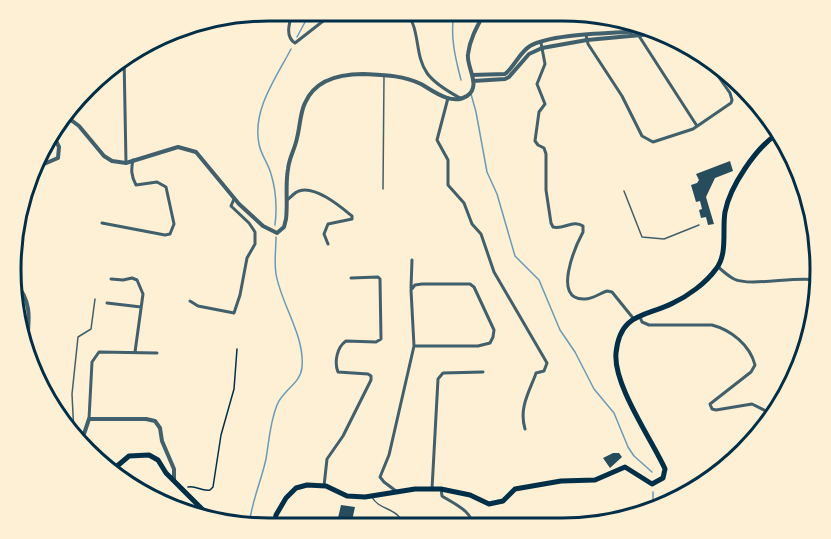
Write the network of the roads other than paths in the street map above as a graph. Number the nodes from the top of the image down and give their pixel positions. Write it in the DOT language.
graph roads {
  1 [pos="291,21"];
  2 [pos="323,21"];
  3 [pos="411,21"];
  4 [pos="480,21"];
  5 [pos="631,31"];
  6 [pos="638,33"];
  7 [pos="631,35"];
  8 [pos="644,35"];
  9 [pos="639,36"];
  10 [pos="586,38"];
  11 [pos="541,45"];
  12 [pos="124,68"];
  13 [pos="384,75"];
  14 [pos="472,75"];
  15 [pos="719,78"];
  16 [pos="473,81"];
  17 [pos="448,98"];
  18 [pos="462,99"];
  19 [pos="71,120"];
  20 [pos="697,126"];
  21 [pos="772,138"];
  22 [pos="56,142"];
  23 [pos="133,160"];
  24 [pos="45,163"];
  25 [pos="126,163"];
  26 [pos="383,189"];
  27 [pos="624,191"];
  28 [pos="234,199"];
  29 [pos="287,200"];
  30 [pos="102,223"];
  31 [pos="699,225"];
  32 [pos="328,244"];
  33 [pos="412,260"];
  34 [pos="717,267"];
  35 [pos="351,278"];
  36 [pos="111,279"];
  37 [pos="809,279"];
  38 [pos="22,289"];
  39 [pos="411,290"];
  40 [pos="95,299"];
  41 [pos="189,301"];
  42 [pos="107,303"];
  43 [pos="141,308"];
  44 [pos="636,317"];
  45 [pos="27,324"];
  46 [pos="414,346"];
  47 [pos="135,352"];
  48 [pos="157,353"];
  49 [pos="483,372"];
  50 [pos="767,410"];
  51 [pos="89,419"];
  52 [pos="73,423"];
  53 [pos="525,429"];
  54 [pos="84,434"];
  55 [pos="117,466"];
  56 [pos="176,483"];
  57 [pos="324,486"];
  58 [pos="432,489"];
  59 [pos="441,489"];
  60 [pos="398,492"];
  61 [pos="372,496"];
  62 [pos="202,509"];
  63 [pos="275,518"];
  64 [pos="400,518"];
  65 [pos="471,518"];
  1 -- 2 [label="street"];
  3 -- 18 [label="street"];
  4 -- 14 [label="street"];
  5 -- 7 [label="street"];
  6 -- 7 [label="street"];
  7 -- 9 [label="street"];
  7 -- 10 [label="street"];
  8 -- 9 [label="street"];
  9 -- 20 [label="street"];
  10 -- 11 [label="street"];
  10 -- 20 [label="street"];
  11 -- 14 [label="street"];
  11 -- 16 [label="street"];
  11 -- 44 [label="street"];
  12 -- 25 [label="street"];
  13 -- 17 [label="street"];
  13 -- 26 [label="lane"];
  13 -- 29 [label="street"];
  14 -- 16 [label="street"];
  15 -- 20 [label="street"];
  16 -- 18 [label="street"];
  17 -- 18 [label="street"];
  17 -- 53 [label="street"];
  19 -- 25 [label="street"];
  21 -- 34 [label="main road"];
  22 -- 24 [label="street"];
  23 -- 25 [label="street"];
  23 -- 28 [label="street"];
  23 -- 30 [label="street"];
  27 -- 31 [label="lane"];
  28 -- 29 [label="street"];
  28 -- 41 [label="street"];
  29 -- 32 [label="street"];
  33 -- 39 [label="street"];
  34 -- 37 [label="street"];
  34 -- 44 [label="main road"];
  35 -- 57 [label="street"];
  36 -- 43 [label="street"];
  38 -- 45 [label="street"];
  39 -- 46 [label="street"];
  39 -- 46 [label="street"];
  40 -- 52 [label="lane"];
  42 -- 43 [label="street"];
  43 -- 47 [label="street"];
  44 -- 50 [label="street"];
  44 -- 59 [label="main road"];
  46 -- 60 [label="street"];
  47 -- 48 [label="street"];
  47 -- 51 [label="street"];
  49 -- 58 [label="street"];
  51 -- 54 [label="street"];
  51 -- 56 [label="street"];
  55 -- 56 [label="main road"];
  56 -- 62 [label="main road"];
  57 -- 61 [label="main road"];
  57 -- 63 [label="main road"];
  58 -- 59 [label="main road"];
  58 -- 60 [label="main road"];
  59 -- 65 [label="street"];
  60 -- 61 [label="main road"];
  61 -- 64 [label="lane"];
}
